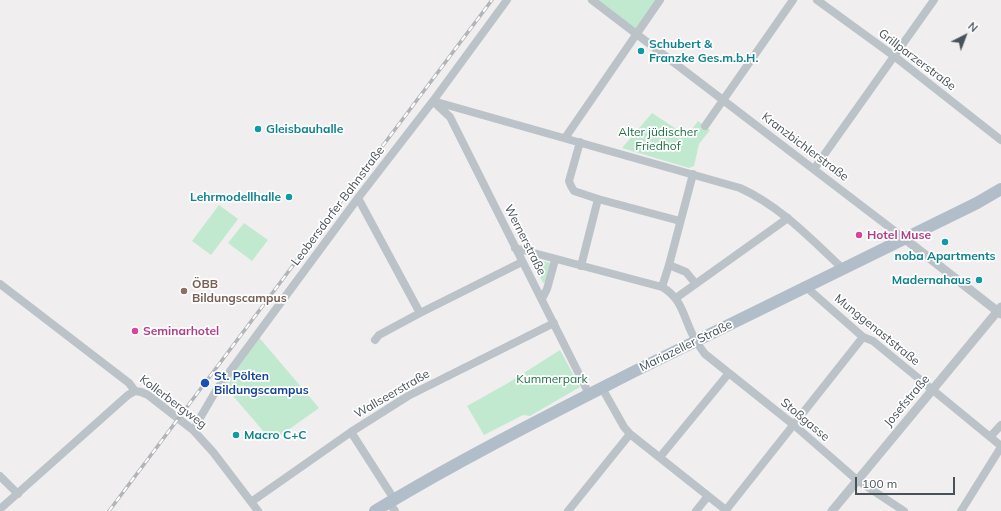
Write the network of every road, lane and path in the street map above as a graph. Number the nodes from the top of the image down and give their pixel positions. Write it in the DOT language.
graph roads {
  1 [pos="507,0"];
  2 [pos="592,0"];
  3 [pos="660,0"];
  4 [pos="793,0"];
  5 [pos="818,0"];
  6 [pos="934,0"];
  7 [pos="636,34"];
  8 [pos="894,56"];
  9 [pos="724,100"];
  10 [pos="433,101"];
  11 [pos="705,126"];
  12 [pos="565,138"];
  13 [pos="1001,140"];
  14 [pos="580,142"];
  15 [pos="814,169"];
  16 [pos="693,174"];
  17 [pos="1001,189"];
  18 [pos="358,198"];
  19 [pos="598,199"];
  20 [pos="788,218"];
  21 [pos="680,221"];
  22 [pos="905,239"];
  23 [pos="515,248"];
  24 [pos="555,260"];
  25 [pos="522,262"];
  26 [pos="669,265"];
  27 [pos="581,266"];
  28 [pos="843,269"];
  29 [pos="0,284"];
  30 [pos="696,284"];
  31 [pos="806,287"];
  32 [pos="662,288"];
  33 [pos="676,298"];
  34 [pos="542,299"];
  35 [pos="1000,311"];
  36 [pos="420,313"];
  37 [pos="554,323"];
  38 [pos="863,337"];
  39 [pos="375,340"];
  40 [pos="696,341"];
  41 [pos="729,374"];
  42 [pos="602,388"];
  43 [pos="135,391"];
  44 [pos="932,391"];
  45 [pos="589,394"];
  46 [pos="794,424"];
  47 [pos="1001,424"];
  48 [pos="194,430"];
  49 [pos="351,432"];
  50 [pos="630,434"];
  51 [pos="990,437"];
  52 [pos="1001,446"];
  53 [pos="660,457"];
  54 [pos="0,476"];
  55 [pos="857,480"];
  56 [pos="18,494"];
  57 [pos="708,496"];
  58 [pos="251,502"];
  59 [pos="393,504"];
  60 [pos="0,509"];
  61 [pos="726,510"];
  62 [pos="258,511"];
  63 [pos="375,511"];
  64 [pos="568,511"];
  65 [pos="696,511"];
  66 [pos="832,511"];
  67 [pos="904,511"];
  68 [pos="961,511"];
  1 -- 10 [label="street, Leobersdorfer Bahnstraße"];
  2 -- 7 [label="street, Kranzbichlerstraße"];
  3 -- 7 [label="street"];
  4 -- 9 [label="street"];
  5 -- 8 [label="street, Grillparzerstraße"];
  6 -- 8 [label="street"];
  7 -- 9 [label="street, Kranzbichlerstraße"];
  7 -- 12 [label="street"];
  8 -- 13 [label="street, Grillparzerstraße"];
  8 -- 15 [label="street"];
  9 -- 11 [label="street"];
  9 -- 15 [label="street, Kranzbichlerstraße"];
  10 -- 12 [label="street"];
  10 -- 18 [label="street, Leobersdorfer Bahnstraße"];
  10 -- 23 [label="street, Wernerstraße"];
  12 -- 14 [label="street"];
  14 -- 16 [label="street"];
  14 -- 19 [label="street"];
  15 -- 22 [label="street, Kranzbichlerstraße"];
  16 -- 20 [label="street"];
  16 -- 21 [label="street"];
  17 -- 22 [label="main road, Mariazeller Straße"];
  18 -- 36 [label="street"];
  18 -- 48 [label="street, Leobersdorfer Bahnstraße"];
  19 -- 21 [label="street"];
  19 -- 27 [label="street"];
  20 -- 28 [label="street"];
  20 -- 30 [label="street"];
  21 -- 26 [label="street"];
  22 -- 28 [label="main road, Mariazeller Straße"];
  22 -- 35 [label="street, Kranzbichlerstraße"];
  23 -- 24 [label="street"];
  23 -- 25 [label="street, Wernerstraße"];
  24 -- 27 [label="street"];
  24 -- 34 [label="street"];
  25 -- 34 [label="street, Wernerstraße"];
  25 -- 36 [label="street"];
  26 -- 30 [label="street"];
  26 -- 32 [label="street"];
  27 -- 32 [label="street"];
  28 -- 31 [label="main road, Mariazeller Straße"];
  29 -- 43 [label="street, Kollerbergweg"];
  30 -- 33 [label="street"];
  31 -- 38 [label="street, Munggenaststraße"];
  31 -- 40 [label="main road, Mariazeller Straße"];
  32 -- 33 [label="street"];
  33 -- 40 [label="street, Stoßgasse"];
  34 -- 37 [label="street, Wernerstraße"];
  35 -- 44 [label="street, Josefstraße"];
  36 -- 39 [label="street"];
  37 -- 45 [label="street, Wernerstraße"];
  37 -- 49 [label="street, Wallseerstraße"];
  38 -- 44 [label="street, Munggenaststraße"];
  38 -- 46 [label="street"];
  40 -- 41 [label="street, Stoßgasse"];
  40 -- 42 [label="main road, Mariazeller Straße"];
  41 -- 46 [label="street, Stoßgasse"];
  41 -- 53 [label="street"];
  42 -- 45 [label="main road, Mariazeller Straße"];
  42 -- 50 [label="street"];
  43 -- 48 [label="street, Kollerbergweg"];
  43 -- 56 [label="street"];
  44 -- 51 [label="street, Munggenaststraße"];
  44 -- 55 [label="street, Josefstraße"];
  45 -- 59 [label="main road, Mariazeller Straße"];
  46 -- 55 [label="street, Stoßgasse"];
  46 -- 61 [label="street"];
  47 -- 51 [label="street"];
  48 -- 58 [label="street, Kollerbergweg"];
  49 -- 58 [label="street, Wallseerstraße"];
  49 -- 59 [label="street"];
  50 -- 53 [label="street"];
  50 -- 64 [label="street"];
  51 -- 52 [label="street, Munggenaststraße"];
  52 -- 68 [label="street"];
  53 -- 57 [label="street"];
  54 -- 56 [label="street"];
  55 -- 66 [label="street, Josefstraße"];
  55 -- 67 [label="street, Stoßgasse"];
  56 -- 60 [label="street"];
  57 -- 61 [label="street"];
  57 -- 65 [label="street"];
  58 -- 62 [label="street, Kollerbergweg"];
  59 -- 63 [label="main road, Mariazeller Straße"];
}
